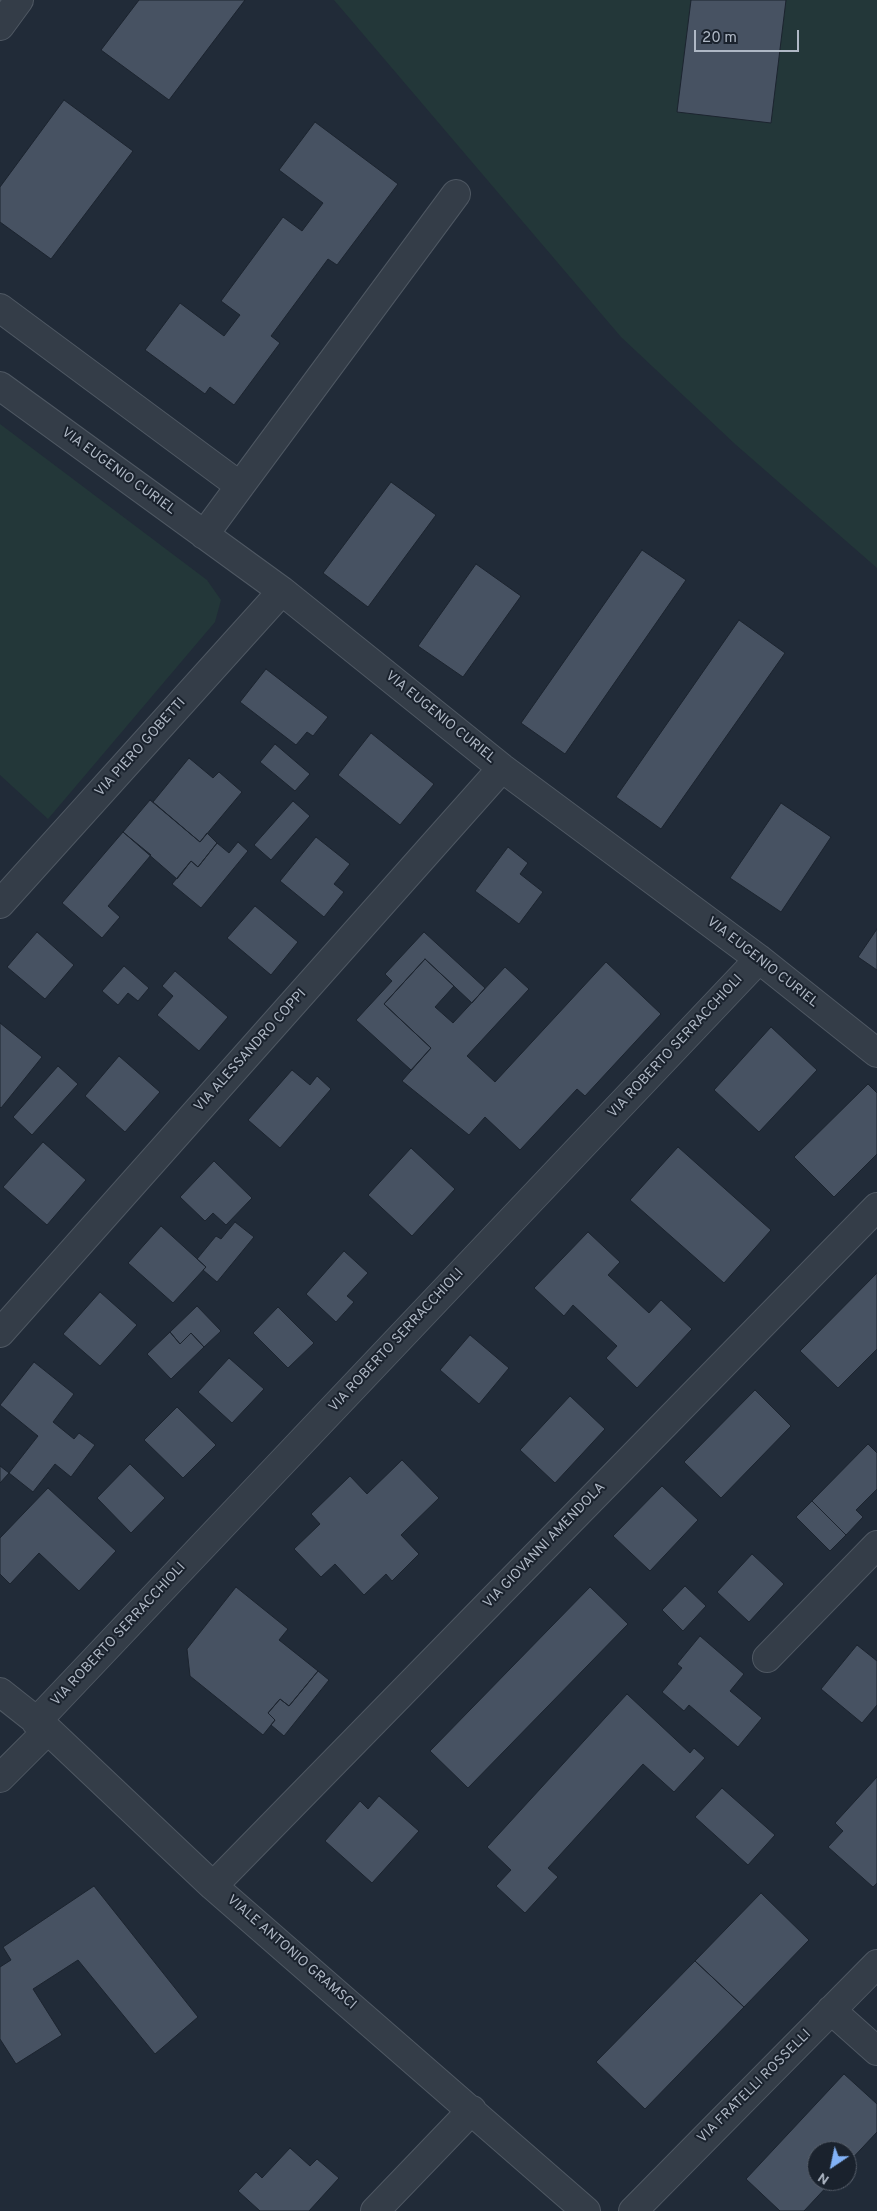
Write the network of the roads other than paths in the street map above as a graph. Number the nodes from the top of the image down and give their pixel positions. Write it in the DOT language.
graph roads {
  1 [pos="19,0"];
  2 [pos="0,26"];
  3 [pos="456,194"];
  4 [pos="0,308"];
  5 [pos="0,386"];
  6 [pos="240,486"];
  7 [pos="204,535"];
  8 [pos="282,592"];
  9 [pos="502,768"];
  10 [pos="0,904"];
  11 [pos="759,959"];
  12 [pos="877,1053"];
  13 [pos="877,1207"];
  14 [pos="0,1333"];
  15 [pos="877,1546"];
  16 [pos="767,1658"];
  17 [pos="0,1692"];
  18 [pos="42,1726"];
  19 [pos="0,1778"];
  20 [pos="213,1886"];
  21 [pos="877,1964"];
  22 [pos="831,2010"];
  23 [pos="877,2051"];
  24 [pos="472,2110"];
  25 [pos="375,2211"];
  26 [pos="586,2211"];
  27 [pos="633,2211"];
  1 -- 2 [label="street"];
  3 -- 6 [label="street"];
  4 -- 6 [label="street"];
  5 -- 7 [label="street, VIA EUGENIO CURIEL"];
  6 -- 7 [label="street"];
  7 -- 8 [label="street, VIA EUGENIO CURIEL"];
  8 -- 9 [label="street, VIA EUGENIO CURIEL"];
  8 -- 10 [label="street, VIA PIERO GOBETTI"];
  9 -- 11 [label="street, VIA EUGENIO CURIEL"];
  9 -- 14 [label="street, VIA ALESSANDRO COPPI"];
  11 -- 12 [label="street, VIA EUGENIO CURIEL"];
  11 -- 18 [label="street, VIA ROBERTO SERRACCHIOLI"];
  13 -- 20 [label="street, VIA GIOVANNI AMENDOLA"];
  15 -- 16 [label="street"];
  17 -- 18 [label="street, VIALE ANTONIO GRAMSCI"];
  18 -- 19 [label="street, VIA ROBERTO SERRACCHIOLI"];
  18 -- 20 [label="street, VIALE ANTONIO GRAMSCI"];
  20 -- 24 [label="street, VIALE ANTONIO GRAMSCI"];
  21 -- 22 [label="street, VIA FRATELLI ROSSELLI"];
  22 -- 23 [label="street"];
  22 -- 27 [label="street, VIA FRATELLI ROSSELLI"];
  24 -- 25 [label="street"];
  24 -- 26 [label="street, VIALE ANTONIO GRAMSCI"];
}
